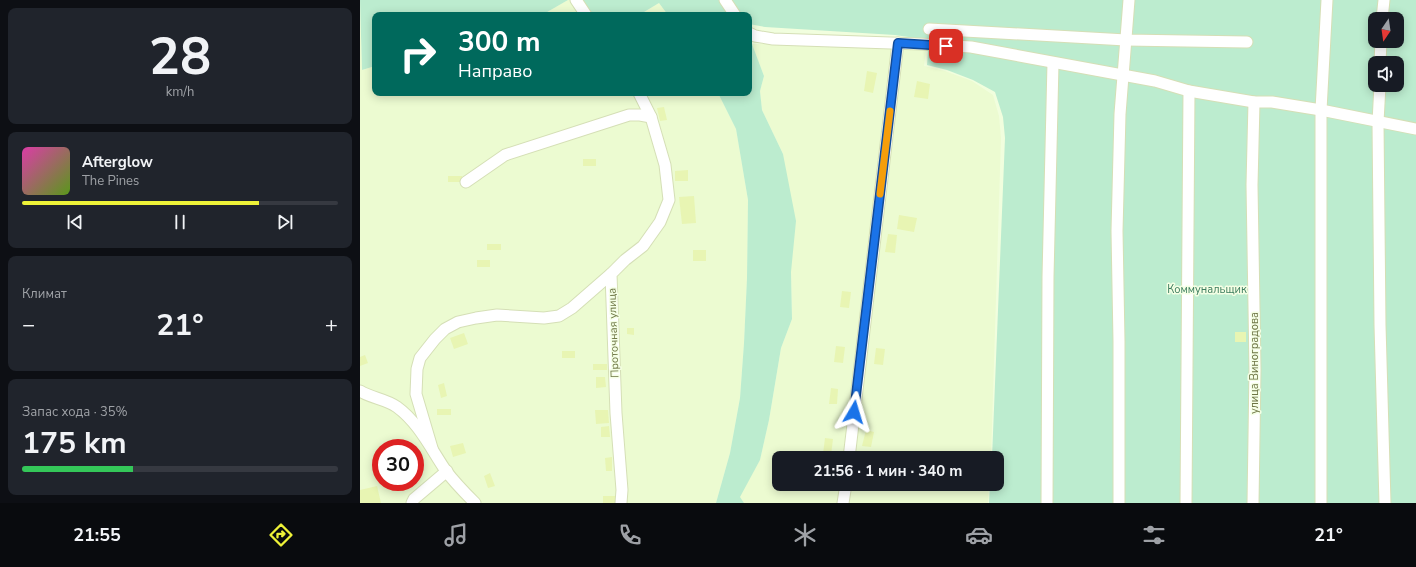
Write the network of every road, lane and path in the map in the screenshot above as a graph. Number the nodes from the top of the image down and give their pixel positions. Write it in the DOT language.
graph roads {
  1 [pos="576,0"];
  2 [pos="725,0"];
  3 [pos="1129,0"];
  4 [pos="1327,0"];
  5 [pos="1384,0"];
  6 [pos="584,12"];
  7 [pos="733,12"];
  8 [pos="1383,12"];
  9 [pos="929,29"];
  10 [pos="752,34"];
  11 [pos="1126,40"];
  12 [pos="1247,42"];
  13 [pos="898,43"];
  14 [pos="1053,63"];
  15 [pos="1123,76"];
  16 [pos="1189,91"];
  17 [pos="1380,92"];
  18 [pos="640,96"];
  19 [pos="1254,102"];
  20 [pos="1321,110"];
  21 [pos="651,117"];
  22 [pos="1378,122"];
  23 [pos="1416,129"];
  24 [pos="466,182"];
  25 [pos="611,274"];
  26 [pos="360,391"];
  27 [pos="432,448"];
  28 [pos="850,451"];
  29 [pos="447,471"];
  30 [pos="845,491"];
  31 [pos="412,503"];
  32 [pos="476,503"];
  33 [pos="622,503"];
  34 [pos="843,503"];
  35 [pos="1047,503"];
  36 [pos="1119,503"];
  37 [pos="1186,503"];
  38 [pos="1254,503"];
  39 [pos="1321,503"];
  40 [pos="1385,503"];
  1 -- 6 [label="street"];
  2 -- 7 [label="street"];
  3 -- 11 [label="street"];
  4 -- 20 [label="street"];
  5 -- 8 [label="street"];
  9 -- 11 [label="street"];
  10 -- 13 [label="street"];
  11 -- 12 [label="street"];
  11 -- 15 [label="street"];
  13 -- 14 [label="street"];
  13 -- 28 [label="street"];
  14 -- 15 [label="street"];
  14 -- 35 [label="street"];
  15 -- 16 [label="street"];
  15 -- 36 [label="street"];
  16 -- 19 [label="street"];
  16 -- 37 [label="street"];
  17 -- 22 [label="street"];
  18 -- 21 [label="street, Проточная улица"];
  19 -- 20 [label="street"];
  19 -- 38 [label="street, улица Виноградова"];
  20 -- 22 [label="street"];
  20 -- 39 [label="street"];
  21 -- 24 [label="street"];
  21 -- 25 [label="street, Проточная улица"];
  22 -- 23 [label="street"];
  22 -- 40 [label="street"];
  25 -- 27 [label="street"];
  25 -- 33 [label="street, Проточная улица"];
  26 -- 27 [label="street"];
  27 -- 29 [label="street"];
  29 -- 31 [label="street"];
  29 -- 32 [label="street"];
  30 -- 34 [label="street"];
}
